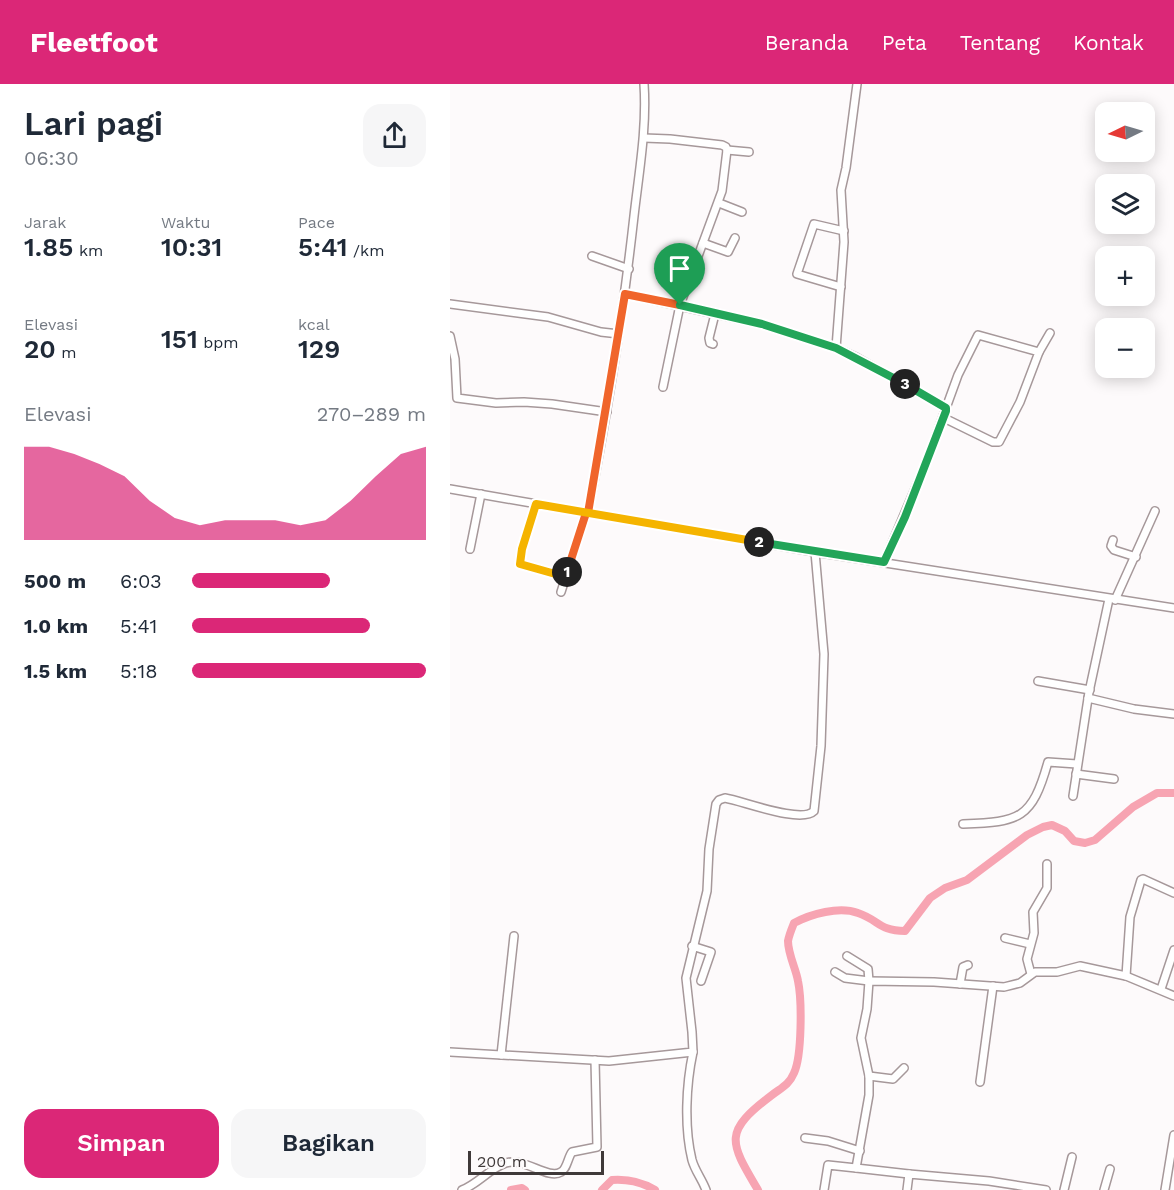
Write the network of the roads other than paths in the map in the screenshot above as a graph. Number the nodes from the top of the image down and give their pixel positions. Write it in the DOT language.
graph roads {
  1 [pos="644,84"];
  2 [pos="857,84"];
  3 [pos="644,138"];
  4 [pos="726,150"];
  5 [pos="749,152"];
  6 [pos="719,203"];
  7 [pos="742,212"];
  8 [pos="844,231"];
  9 [pos="735,238"];
  10 [pos="703,243"];
  11 [pos="592,256"];
  12 [pos="628,269"];
  13 [pos="841,287"];
  14 [pos="625,294"];
  15 [pos="450,304"];
  16 [pos="680,305"];
  17 [pos="450,314"];
  18 [pos="715,314"];
  19 [pos="1050,333"];
  20 [pos="619,334"];
  21 [pos="450,336"];
  22 [pos="713,344"];
  23 [pos="836,348"];
  24 [pos="1039,352"];
  25 [pos="663,387"];
  26 [pos="946,408"];
  27 [pos="607,411"];
  28 [pos="944,418"];
  29 [pos="450,489"];
  30 [pos="481,494"];
  31 [pos="536,504"];
  32 [pos="1155,512"];
  33 [pos="587,513"];
  34 [pos="1113,540"];
  35 [pos="470,549"];
  36 [pos="815,552"];
  37 [pos="1136,557"];
  38 [pos="884,562"];
  39 [pos="566,577"];
  40 [pos="561,592"];
  41 [pos="1112,599"];
  42 [pos="1174,608"];
  43 [pos="1038,681"];
  44 [pos="1089,694"];
  45 [pos="1174,714"];
  46 [pos="1077,764"];
  47 [pos="1076,774"];
  48 [pos="1114,779"];
  49 [pos="1073,796"];
  50 [pos="963,824"];
  51 [pos="1047,864"];
  52 [pos="1174,893"];
  53 [pos="514,936"];
  54 [pos="1005,938"];
  55 [pos="1030,944"];
  56 [pos="692,946"];
  57 [pos="1174,950"];
  58 [pos="847,956"];
  59 [pos="968,964"];
  60 [pos="835,972"];
  61 [pos="1031,974"];
  62 [pos="1125,976"];
  63 [pos="701,981"];
  64 [pos="869,981"];
  65 [pos="960,984"];
  66 [pos="993,986"];
  67 [pos="1161,989"];
  68 [pos="1174,996"];
  69 [pos="450,1052"];
  70 [pos="693,1052"];
  71 [pos="501,1054"];
  72 [pos="595,1060"];
  73 [pos="904,1068"];
  74 [pos="869,1076"];
  75 [pos="980,1083"];
  76 [pos="1174,1135"];
  77 [pos="805,1138"];
  78 [pos="860,1151"];
  79 [pos="1072,1157"];
  80 [pos="856,1168"];
  81 [pos="1110,1169"];
  82 [pos="909,1174"];
  83 [pos="989,1181"];
  84 [pos="462,1190"];
  85 [pos="706,1190"];
  86 [pos="824,1190"];
  87 [pos="906,1190"];
  88 [pos="988,1190"];
  89 [pos="1046,1190"];
  90 [pos="1064,1190"];
  91 [pos="1104,1190"];
  92 [pos="1165,1190"];
  1 -- 3 [label="street"];
  2 -- 8 [label="street"];
  3 -- 4 [label="street"];
  3 -- 12 [label="street"];
  4 -- 5 [label="street"];
  4 -- 6 [label="street"];
  6 -- 7 [label="street"];
  6 -- 10 [label="street"];
  8 -- 13 [label="street"];
  8 -- 13 [label="street"];
  9 -- 10 [label="street"];
  10 -- 16 [label="street"];
  11 -- 12 [label="street"];
  12 -- 14 [label="street"];
  13 -- 23 [label="street"];
  14 -- 16 [label="street"];
  14 -- 20 [label="street"];
  15 -- 17 [label="street"];
  15 -- 20 [label="street"];
  16 -- 18 [label="street"];
  16 -- 25 [label="street"];
  18 -- 22 [label="street"];
  18 -- 23 [label="street"];
  19 -- 24 [label="street"];
  20 -- 27 [label="street"];
  21 -- 27 [label="street"];
  23 -- 26 [label="street"];
  24 -- 26 [label="street"];
  24 -- 28 [label="street"];
  26 -- 28 [label="street"];
  27 -- 33 [label="street"];
  28 -- 38 [label="street"];
  29 -- 30 [label="street"];
  30 -- 31 [label="street"];
  30 -- 35 [label="street"];
  31 -- 33 [label="street"];
  31 -- 39 [label="street"];
  32 -- 37 [label="street"];
  33 -- 36 [label="street"];
  33 -- 39 [label="street"];
  34 -- 37 [label="street"];
  36 -- 38 [label="street"];
  36 -- 56 [label="street"];
  37 -- 41 [label="street"];
  38 -- 41 [label="street"];
  39 -- 40 [label="street"];
  41 -- 42 [label="street"];
  41 -- 44 [label="street"];
  43 -- 44 [label="street"];
  44 -- 45 [label="street"];
  44 -- 46 [label="street"];
  46 -- 47 [label="street"];
  46 -- 50 [label="street"];
  47 -- 48 [label="street"];
  47 -- 49 [label="street"];
  51 -- 55 [label="street"];
  52 -- 62 [label="street"];
  53 -- 71 [label="street"];
  54 -- 55 [label="street"];
  55 -- 61 [label="street"];
  56 -- 63 [label="street"];
  56 -- 70 [label="street"];
  57 -- 67 [label="street"];
  58 -- 64 [label="street"];
  59 -- 65 [label="street"];
  60 -- 64 [label="street"];
  61 -- 62 [label="street"];
  61 -- 66 [label="street"];
  62 -- 67 [label="street"];
  64 -- 65 [label="street"];
  64 -- 74 [label="street"];
  65 -- 66 [label="street"];
  66 -- 75 [label="street"];
  67 -- 68 [label="street"];
  69 -- 71 [label="street"];
  70 -- 72 [label="street"];
  70 -- 85 [label="street"];
  71 -- 72 [label="street"];
  72 -- 84 [label="street"];
  73 -- 74 [label="street"];
  74 -- 78 [label="street"];
  76 -- 92 [label="street"];
  77 -- 78 [label="street"];
  78 -- 80 [label="street"];
  79 -- 90 [label="street"];
  80 -- 82 [label="street"];
  80 -- 86 [label="street"];
  81 -- 91 [label="street"];
  82 -- 83 [label="street"];
  82 -- 87 [label="street"];
  83 -- 88 [label="street"];
  83 -- 89 [label="street"];
}
